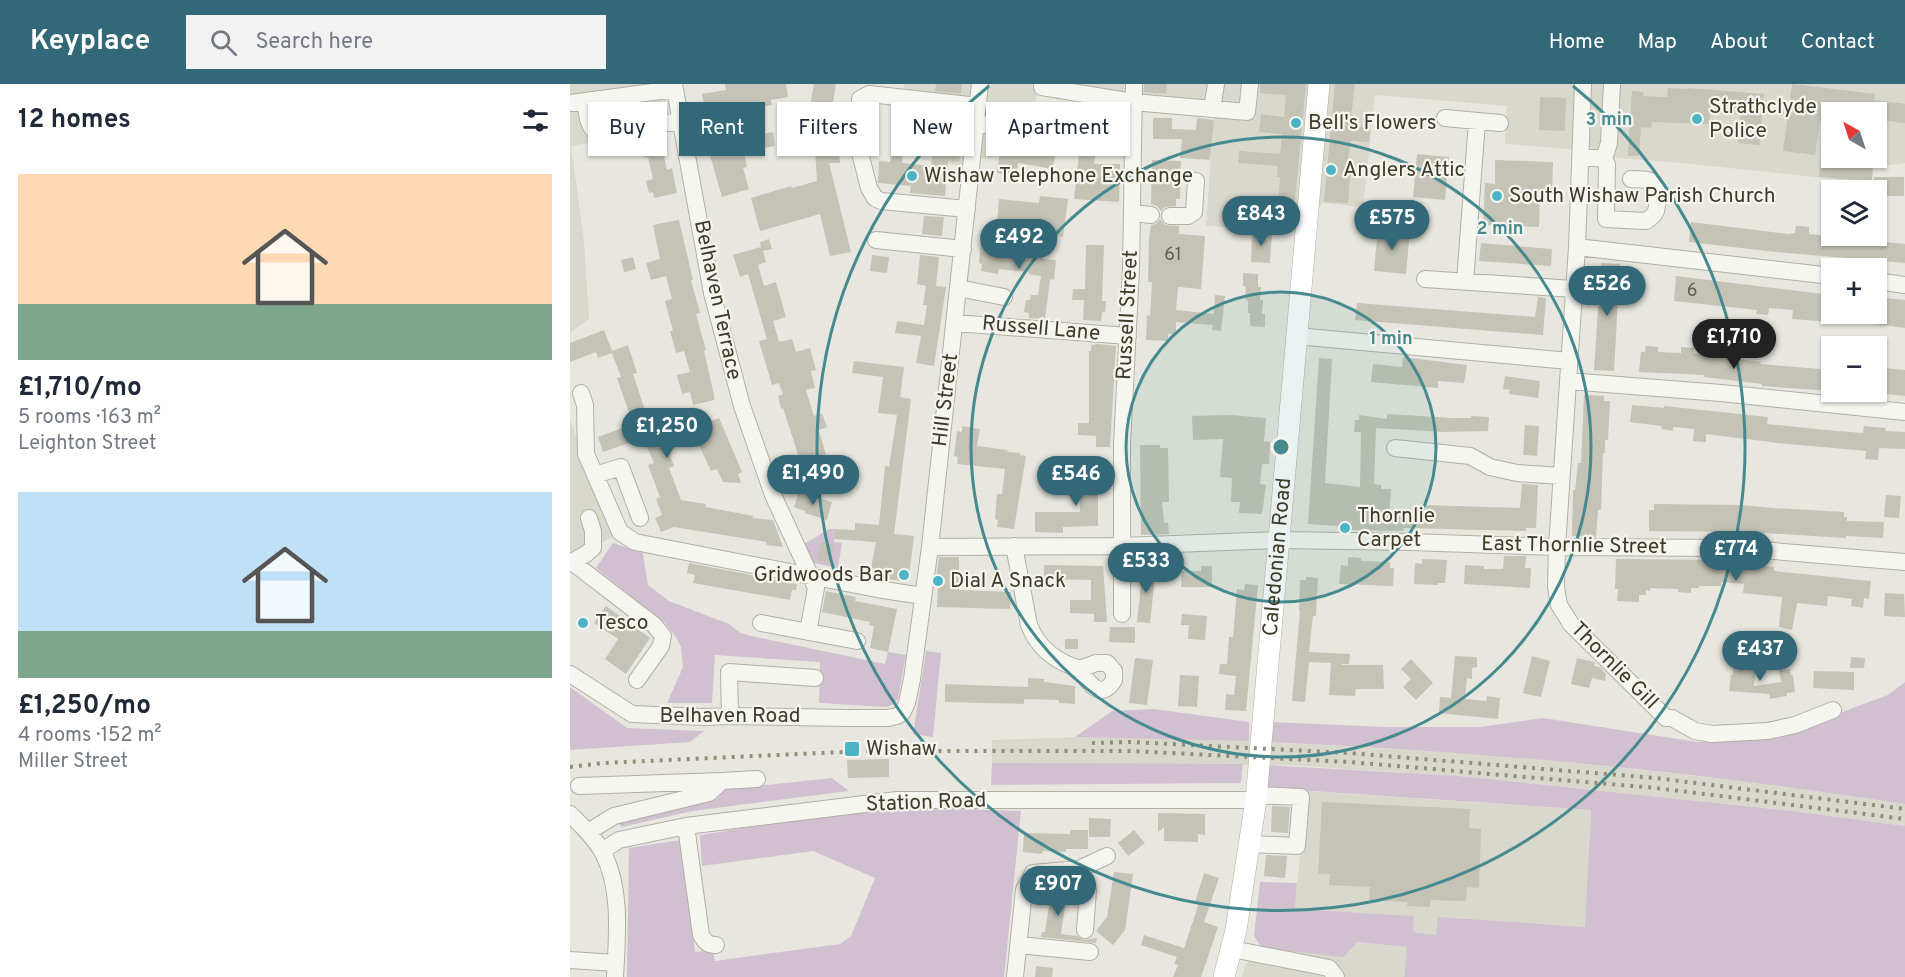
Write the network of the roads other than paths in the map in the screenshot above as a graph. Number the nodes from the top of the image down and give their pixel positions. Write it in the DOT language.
graph roads {
  1 [pos="980,84"];
  2 [pos="1134,84"];
  3 [pos="1216,84"];
  4 [pos="1250,84"];
  5 [pos="1319,84"];
  6 [pos="1583,84"];
  7 [pos="1612,84"];
  8 [pos="675,86"];
  9 [pos="1042,87"];
  10 [pos="578,102"];
  11 [pos="1133,102"];
  12 [pos="1212,109"];
  13 [pos="679,110"];
  14 [pos="977,114"];
  15 [pos="986,116"];
  16 [pos="1445,118"];
  17 [pos="1477,121"];
  18 [pos="679,122"];
  19 [pos="1500,123"];
  20 [pos="687,156"];
  21 [pos="1581,157"];
  22 [pos="1604,159"];
  23 [pos="1631,179"];
  24 [pos="1196,181"];
  25 [pos="967,209"];
  26 [pos="1133,213"];
  27 [pos="1151,215"];
  28 [pos="1170,216"];
  29 [pos="876,240"];
  30 [pos="1577,247"];
  31 [pos="963,249"];
  32 [pos="1821,275"];
  33 [pos="1425,279"];
  34 [pos="1466,282"];
  35 [pos="1887,283"];
  36 [pos="1905,285"];
  37 [pos="958,288"];
  38 [pos="1574,289"];
  39 [pos="1004,297"];
  40 [pos="955,323"];
  41 [pos="1128,336"];
  42 [pos="1296,336"];
  43 [pos="1569,361"];
  44 [pos="1568,381"];
  45 [pos="581,393"];
  46 [pos="1905,412"];
  47 [pos="1395,448"];
  48 [pos="595,475"];
  49 [pos="1561,476"];
  50 [pos="589,518"];
  51 [pos="640,518"];
  52 [pos="1280,540"];
  53 [pos="1014,546"];
  54 [pos="1122,546"];
  55 [pos="1557,547"];
  56 [pos="930,548"];
  57 [pos="571,562"];
  58 [pos="1905,562"];
  59 [pos="810,576"];
  60 [pos="923,596"];
  61 [pos="1122,614"];
  62 [pos="761,623"];
  63 [pos="808,632"];
  64 [pos="857,641"];
  65 [pos="1080,669"];
  66 [pos="570,674"];
  67 [pos="816,678"];
  68 [pos="638,680"];
  69 [pos="1833,710"];
  70 [pos="902,713"];
  71 [pos="730,716"];
  72 [pos="757,779"];
  73 [pos="722,781"];
  74 [pos="579,786"];
  75 [pos="1256,798"];
  76 [pos="576,823"];
  77 [pos="686,826"];
  78 [pos="1250,844"];
  79 [pos="602,851"];
  80 [pos="1107,856"];
  81 [pos="1078,869"];
  82 [pos="1243,884"];
  83 [pos="1085,930"];
  84 [pos="716,945"];
  85 [pos="1019,945"];
  86 [pos="1232,949"];
  87 [pos="1090,952"];
  88 [pos="570,960"];
  89 [pos="615,970"];
  90 [pos="1015,977"];
  91 [pos="1212,977"];
  92 [pos="1224,977"];
  93 [pos="1336,977"];
  1 -- 14 [label="street, Hill Street"];
  2 -- 11 [label="street, Russell Street"];
  3 -- 12 [label="street"];
  4 -- 12 [label="street"];
  5 -- 42 [label="main road, Caledonian Road"];
  6 -- 21 [label="street, Thornlie Gill"];
  7 -- 22 [label="street"];
  8 -- 10 [label="street"];
  8 -- 13 [label="street, Belhaven Terrace"];
  9 -- 11 [label="street"];
  10 -- 18 [label="street"];
  11 -- 12 [label="street"];
  11 -- 26 [label="street, Russell Street"];
  14 -- 15 [label="street"];
  14 -- 25 [label="street, Hill Street"];
  14 -- 25 [label="street"];
  16 -- 17 [label="street"];
  17 -- 19 [label="street"];
  17 -- 34 [label="street"];
  20 -- 59 [label="street, Belhaven Terrace"];
  21 -- 22 [label="street"];
  21 -- 30 [label="street, Thornlie Gill"];
  22 -- 23 [label="street"];
  24 -- 28 [label="street"];
  25 -- 31 [label="street, Hill Street"];
  26 -- 27 [label="street"];
  26 -- 41 [label="street, Russell Street"];
  29 -- 31 [label="street"];
  30 -- 32 [label="street"];
  30 -- 38 [label="street, Thornlie Gill"];
  31 -- 37 [label="street, Hill Street"];
  33 -- 34 [label="street"];
  34 -- 38 [label="street"];
  35 -- 36 [label="street"];
  37 -- 39 [label="street"];
  37 -- 40 [label="street, Hill Street"];
  38 -- 43 [label="street, Thornlie Gill"];
  40 -- 41 [label="street, Russell Lane"];
  40 -- 56 [label="street, Hill Street"];
  41 -- 54 [label="street, Russell Street"];
  42 -- 43 [label="street"];
  42 -- 52 [label="main road, Caledonian Road"];
  43 -- 44 [label="street, Thornlie Gill"];
  44 -- 46 [label="street"];
  44 -- 49 [label="street, Thornlie Gill"];
  45 -- 48 [label="street"];
  47 -- 49 [label="street"];
  48 -- 51 [label="street"];
  48 -- 59 [label="street"];
  49 -- 55 [label="street, Thornlie Gill"];
  50 -- 57 [label="street"];
  52 -- 54 [label="street, East Thornlie Street"];
  52 -- 55 [label="street, East Thornlie Street"];
  52 -- 75 [label="main road, Caledonian Road"];
  53 -- 54 [label="street, East Thornlie Street"];
  53 -- 56 [label="street, East Thornlie Street"];
  53 -- 65 [label="street"];
  54 -- 61 [label="street, Russell Street"];
  55 -- 58 [label="street, East Thornlie Street"];
  55 -- 69 [label="street, Thornlie Gill"];
  56 -- 60 [label="street, Hill Street"];
  57 -- 68 [label="street"];
  59 -- 60 [label="street"];
  59 -- 63 [label="street, Belhaven Terrace"];
  60 -- 70 [label="street, Hill Street"];
  62 -- 63 [label="street"];
  63 -- 64 [label="street"];
  66 -- 71 [label="street, Belhaven Road"];
  67 -- 71 [label="street"];
  70 -- 71 [label="street, Belhaven Road"];
  72 -- 73 [label="street"];
  73 -- 74 [label="street"];
  73 -- 76 [label="street"];
  75 -- 77 [label="street, Station Road"];
  75 -- 78 [label="main road, Caledonian Road"];
  75 -- 78 [label="street, Station Road"];
  76 -- 79 [label="street"];
  77 -- 79 [label="street, Station Road"];
  77 -- 84 [label="street"];
  78 -- 82 [label="main road, Caledonian Road"];
  79 -- 89 [label="street"];
  80 -- 81 [label="street"];
  81 -- 83 [label="street"];
  81 -- 85 [label="street"];
  82 -- 86 [label="main road, Caledonian Road"];
  82 -- 91 [label="main road, Caledonian Road"];
  85 -- 87 [label="street"];
  85 -- 90 [label="street"];
  86 -- 92 [label="main road, Caledonian Road"];
  86 -- 93 [label="street"];
  88 -- 89 [label="street"];
}
